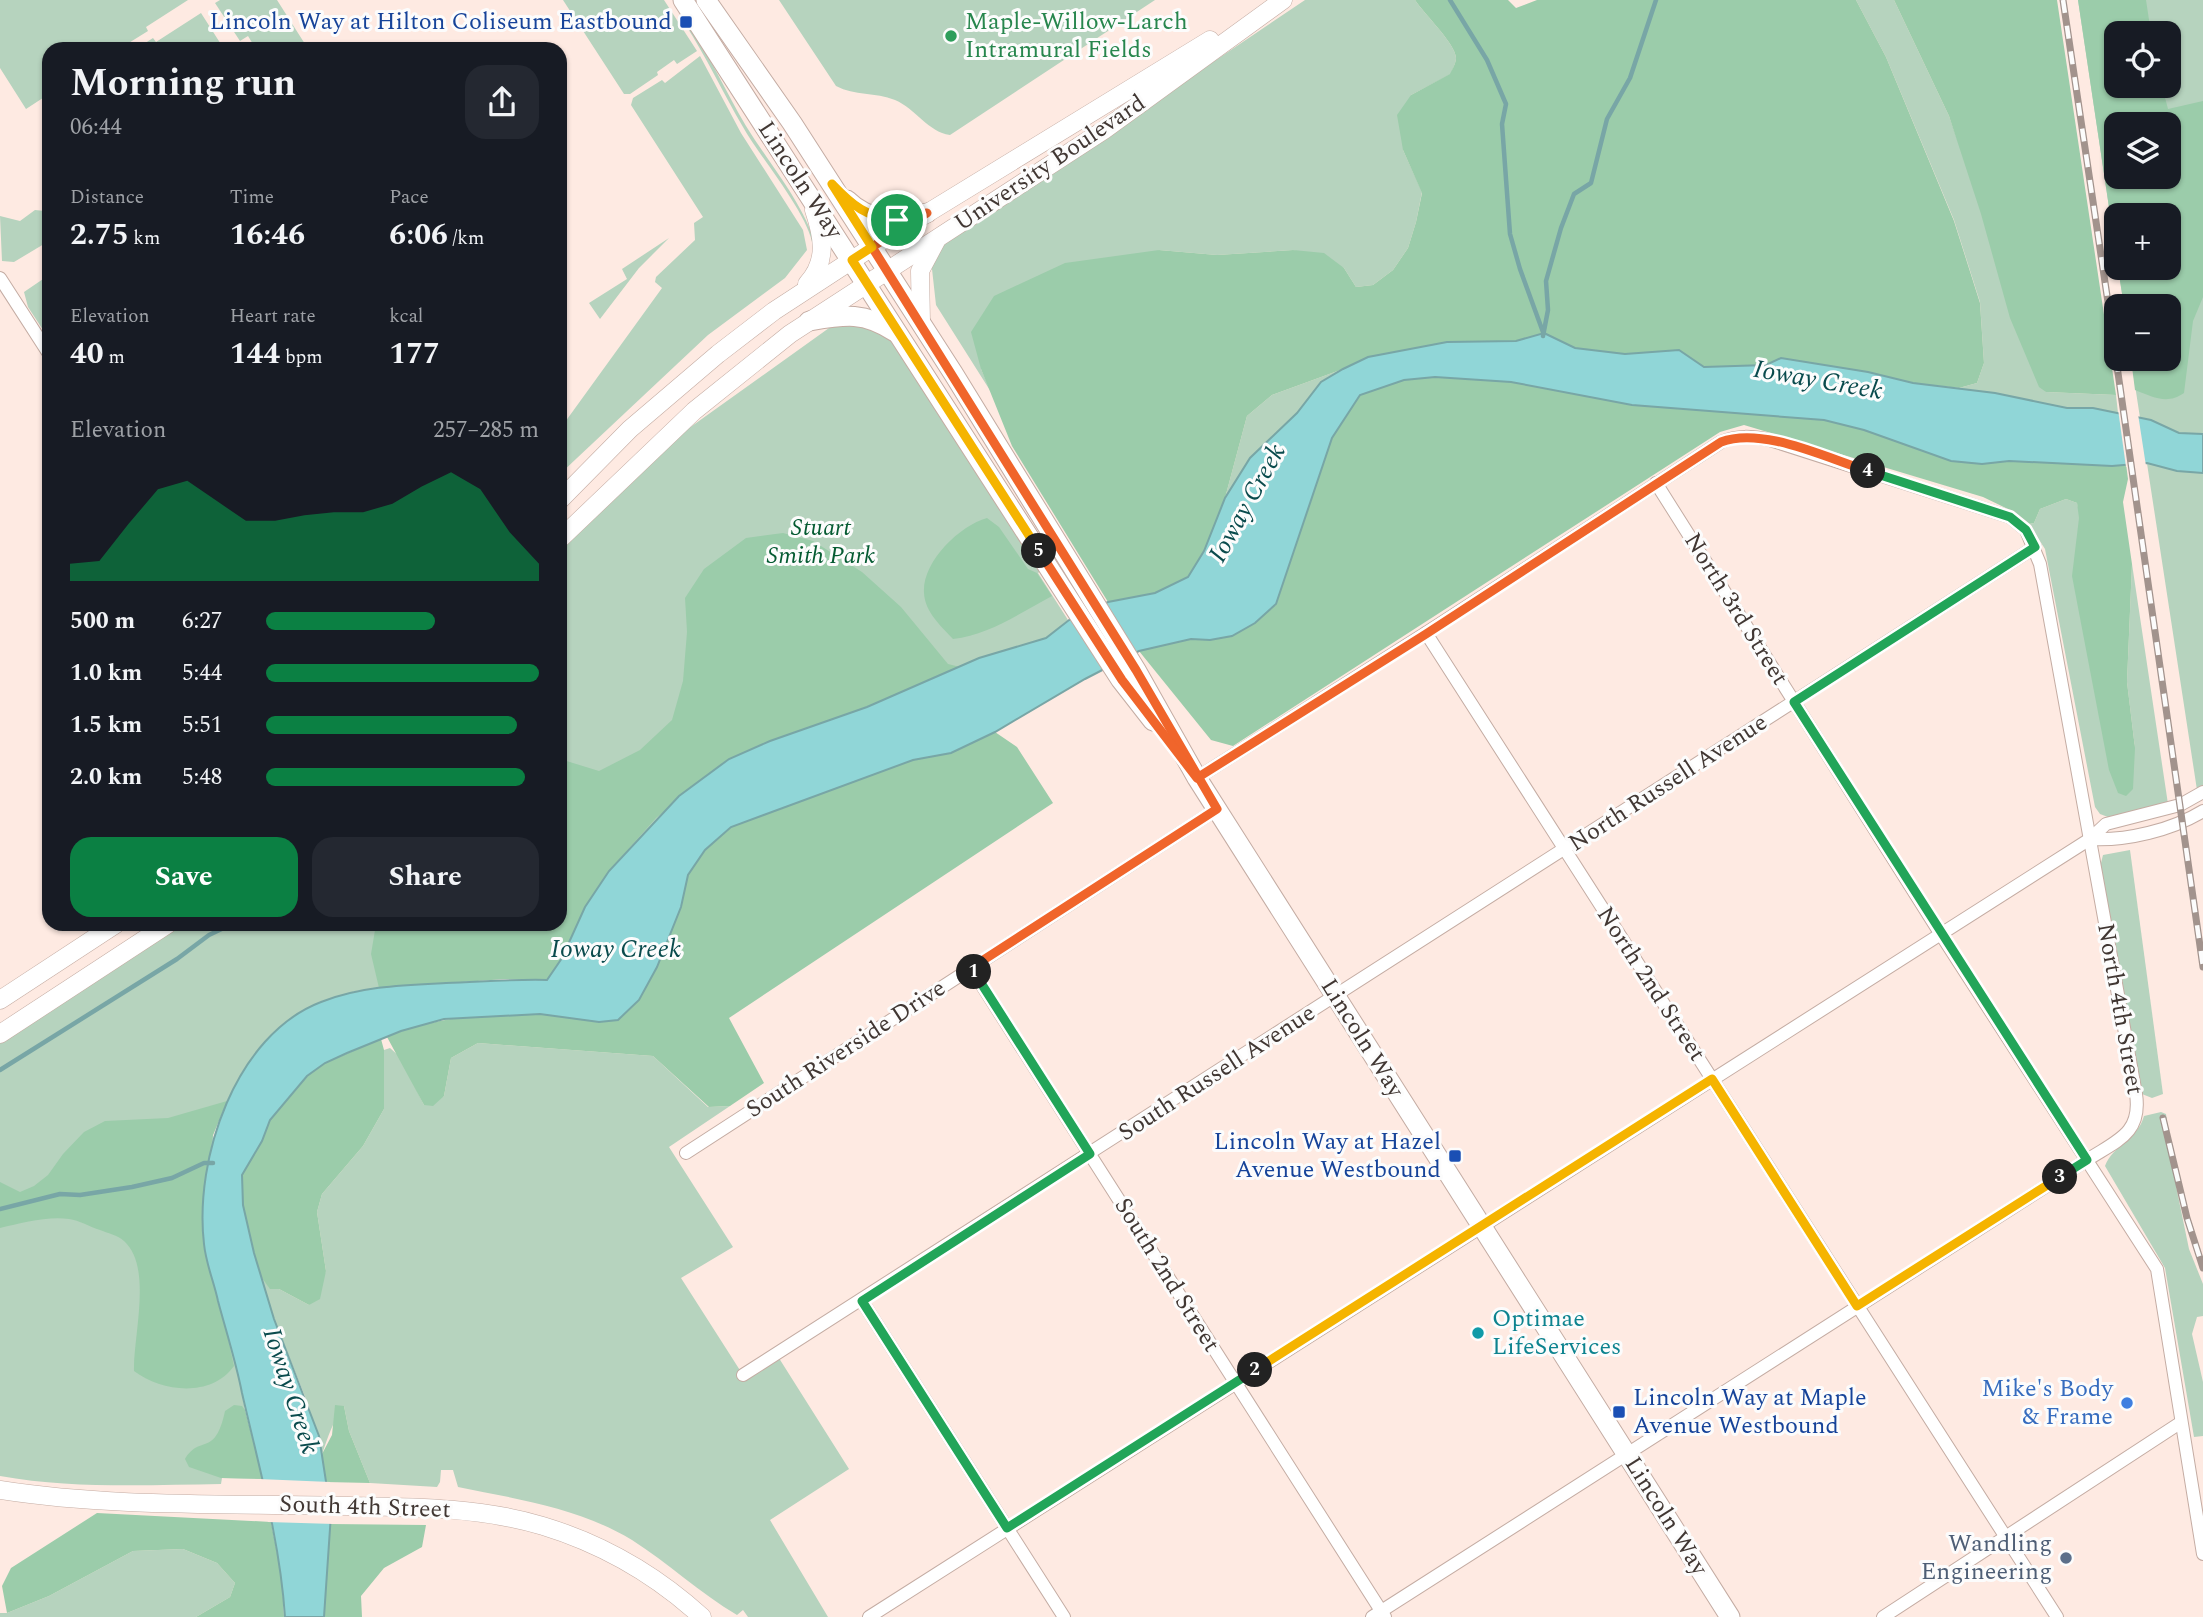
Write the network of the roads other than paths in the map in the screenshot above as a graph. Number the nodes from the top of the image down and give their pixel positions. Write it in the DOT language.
graph roads {
  1 [pos="683,0"];
  2 [pos="706,0"];
  3 [pos="1275,0"];
  4 [pos="1283,0"];
  5 [pos="832,184"];
  6 [pos="810,196"];
  7 [pos="927,213"];
  8 [pos="940,235"];
  9 [pos="872,247"];
  10 [pos="852,260"];
  11 [pos="887,270"];
  12 [pos="0,278"];
  13 [pos="866,283"];
  14 [pos="795,297"];
  15 [pos="809,321"];
  16 [pos="921,323"];
  17 [pos="900,336"];
  18 [pos="42,343"];
  19 [pos="1656,483"];
  20 [pos="567,493"];
  21 [pos="567,532"];
  22 [pos="2035,547"];
  23 [pos="1056,561"];
  24 [pos="1426,634"];
  25 [pos="1794,702"];
  26 [pos="1197,778"];
  27 [pos="2203,792"];
  28 [pos="1217,809"];
  29 [pos="2197,814"];
  30 [pos="2090,839"];
  31 [pos="1564,850"];
  32 [pos="105,931"];
  33 [pos="157,931"];
  34 [pos="1940,933"];
  35 [pos="971,968"];
  36 [pos="1336,997"];
  37 [pos="0,1000"];
  38 [pos="0,1034"];
  39 [pos="1712,1079"];
  40 [pos="686,1153"];
  41 [pos="1090,1154"];
  42 [pos="2087,1160"];
  43 [pos="1481,1225"];
  44 [pos="862,1301"];
  45 [pos="1857,1306"];
  46 [pos="743,1375"];
  47 [pos="1235,1382"];
  48 [pos="2180,1423"];
  49 [pos="1626,1453"];
  50 [pos="0,1490"];
  51 [pos="1007,1528"];
  52 [pos="2006,1537"];
  53 [pos="2203,1554"];
  54 [pos="1379,1615"];
  55 [pos="702,1617"];
  56 [pos="869,1617"];
  57 [pos="1064,1617"];
  58 [pos="1730,1617"];
  59 [pos="1883,1617"];
  60 [pos="2057,1617"];
  1 -- 6 [label="main road, Lincoln Way"];
  2 -- 5 [label="main road, Lincoln Way"];
  3 -- 7 [label="main road, University Boulevard"];
  4 -- 8 [label="main road, University Boulevard"];
  5 -- 7 [label="main road"];
  5 -- 9 [label="main road, Lincoln Way"];
  6 -- 10 [label="main road, Lincoln Way"];
  6 -- 14 [label="main road"];
  7 -- 9 [label="main road, University Boulevard"];
  8 -- 11 [label="main road, University Boulevard"];
  8 -- 16 [label="main road"];
  9 -- 10 [label="main road, University Boulevard"];
  9 -- 11 [label="main road, Lincoln Way"];
  10 -- 13 [label="main road, Lincoln Way"];
  10 -- 14 [label="main road, University Boulevard"];
  11 -- 13 [label="main road, University Boulevard"];
  11 -- 16 [label="main road, Lincoln Way"];
  12 -- 18 [label="street"];
  13 -- 15 [label="main road, University Boulevard"];
  13 -- 17 [label="main road, Lincoln Way"];
  14 -- 20 [label="main road, University Boulevard"];
  15 -- 17 [label="main road"];
  15 -- 21 [label="main road, University Boulevard"];
  16 -- 23 [label="main road, Lincoln Way"];
  17 -- 23 [label="main road, Lincoln Way"];
  19 -- 22 [label="street"];
  19 -- 24 [label="street"];
  19 -- 25 [label="street, North 3rd Street"];
  22 -- 25 [label="street, North Russell Avenue"];
  22 -- 30 [label="street, North 4th Street"];
  23 -- 26 [label="main road, Lincoln Way"];
  24 -- 26 [label="street"];
  24 -- 31 [label="street, North 2nd Street"];
  25 -- 31 [label="street, North Russell Avenue"];
  25 -- 34 [label="street, North 3rd Street"];
  26 -- 28 [label="main road, Lincoln Way"];
  27 -- 30 [label="street"];
  28 -- 35 [label="street, South Riverside Drive"];
  28 -- 36 [label="main road, Lincoln Way"];
  29 -- 30 [label="street"];
  30 -- 34 [label="street"];
  30 -- 42 [label="street, North 4th Street"];
  31 -- 36 [label="street, North Russell Avenue"];
  31 -- 39 [label="street, North 2nd Street"];
  32 -- 37 [label="main road"];
  33 -- 38 [label="main road"];
  34 -- 39 [label="street"];
  34 -- 42 [label="street, North 3rd Street"];
  35 -- 40 [label="street, South Riverside Drive"];
  35 -- 41 [label="street, South 2nd Street"];
  36 -- 41 [label="street, South Russell Avenue"];
  36 -- 43 [label="main road, Lincoln Way"];
  39 -- 43 [label="street"];
  39 -- 45 [label="street, North 2nd Street"];
  41 -- 44 [label="street, South Russell Avenue"];
  41 -- 47 [label="street, South 2nd Street"];
  42 -- 45 [label="street, North 4th Street"];
  42 -- 48 [label="street"];
  43 -- 47 [label="street"];
  43 -- 49 [label="main road, Lincoln Way"];
  44 -- 46 [label="street, South Russell Avenue"];
  44 -- 51 [label="street"];
  45 -- 49 [label="street, North 4th Street"];
  45 -- 52 [label="street, North 2nd Street"];
  47 -- 51 [label="street"];
  47 -- 54 [label="street, South 2nd Street"];
  48 -- 52 [label="street"];
  48 -- 53 [label="street"];
  49 -- 54 [label="street, North 4th Street"];
  49 -- 58 [label="main road, Lincoln Way"];
  50 -- 55 [label="main road, South 4th Street"];
  51 -- 56 [label="street"];
  51 -- 57 [label="street"];
  52 -- 59 [label="street"];
  52 -- 60 [label="street, North 2nd Street"];
}
